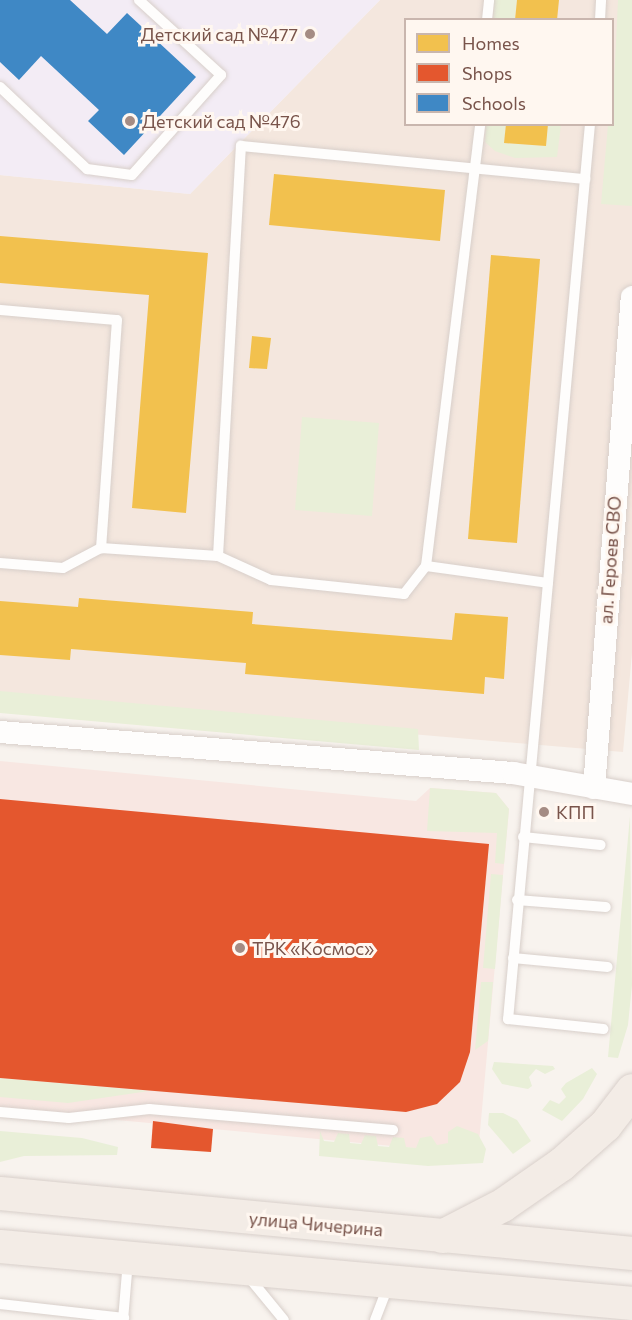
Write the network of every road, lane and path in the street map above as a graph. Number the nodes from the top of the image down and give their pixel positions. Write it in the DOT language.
graph roads {
  1 [pos="139,0"];
  2 [pos="489,0"];
  3 [pos="601,0"];
  4 [pos="487,18"];
  5 [pos="600,18"];
  6 [pos="0,87"];
  7 [pos="480,126"];
  8 [pos="590,126"];
  9 [pos="477,167"];
  10 [pos="585,179"];
  11 [pos="632,297"];
  12 [pos="0,310"];
  13 [pos="102,548"];
  14 [pos="218,556"];
  15 [pos="0,563"];
  16 [pos="426,566"];
  17 [pos="548,583"];
  18 [pos="0,732"];
  19 [pos="529,776"];
  20 [pos="594,788"];
  21 [pos="632,795"];
  22 [pos="523,837"];
  23 [pos="601,845"];
  24 [pos="517,900"];
  25 [pos="606,907"];
  26 [pos="513,958"];
  27 [pos="608,967"];
  28 [pos="603,1029"];
  29 [pos="632,1090"];
  30 [pos="0,1112"];
  31 [pos="393,1130"];
  32 [pos="0,1193"];
  33 [pos="442,1236"];
  34 [pos="0,1246"];
  35 [pos="632,1253"];
  36 [pos="129,1258"];
  37 [pos="242,1268"];
  38 [pos="390,1280"];
  39 [pos="632,1303"];
  40 [pos="0,1304"];
  41 [pos="124,1319"];
  42 [pos="285,1320"];
  43 [pos="375,1320"];
  1 -- 6 [label="lane"];
  2 -- 4 [label="lane"];
  3 -- 5 [label="lane"];
  7 -- 9 [label="lane"];
  8 -- 10 [label="lane"];
  9 -- 10 [label="lane"];
  9 -- 14 [label="lane"];
  9 -- 16 [label="lane"];
  10 -- 17 [label="lane"];
  11 -- 20 [label="street, ал. Героев СВО"];
  12 -- 13 [label="lane"];
  13 -- 14 [label="lane"];
  13 -- 15 [label="lane"];
  14 -- 16 [label="lane"];
  16 -- 17 [label="lane"];
  17 -- 19 [label="lane"];
  18 -- 19 [label="street"];
  19 -- 20 [label="street"];
  19 -- 22 [label="lane"];
  20 -- 21 [label="street"];
  22 -- 23 [label="lane"];
  22 -- 24 [label="lane"];
  24 -- 25 [label="lane"];
  24 -- 26 [label="lane"];
  26 -- 27 [label="lane"];
  26 -- 28 [label="lane"];
  29 -- 33 [label="main road"];
  30 -- 31 [label="lane"];
  32 -- 33 [label="main road, улица Чичерина"];
  33 -- 35 [label="main road, улица Чичерина"];
  34 -- 36 [label="main road"];
  36 -- 37 [label="main road"];
  36 -- 41 [label="lane"];
  37 -- 38 [label="main road"];
  37 -- 42 [label="lane"];
  38 -- 39 [label="main road"];
  38 -- 43 [label="lane"];
  40 -- 41 [label="lane"];
}
